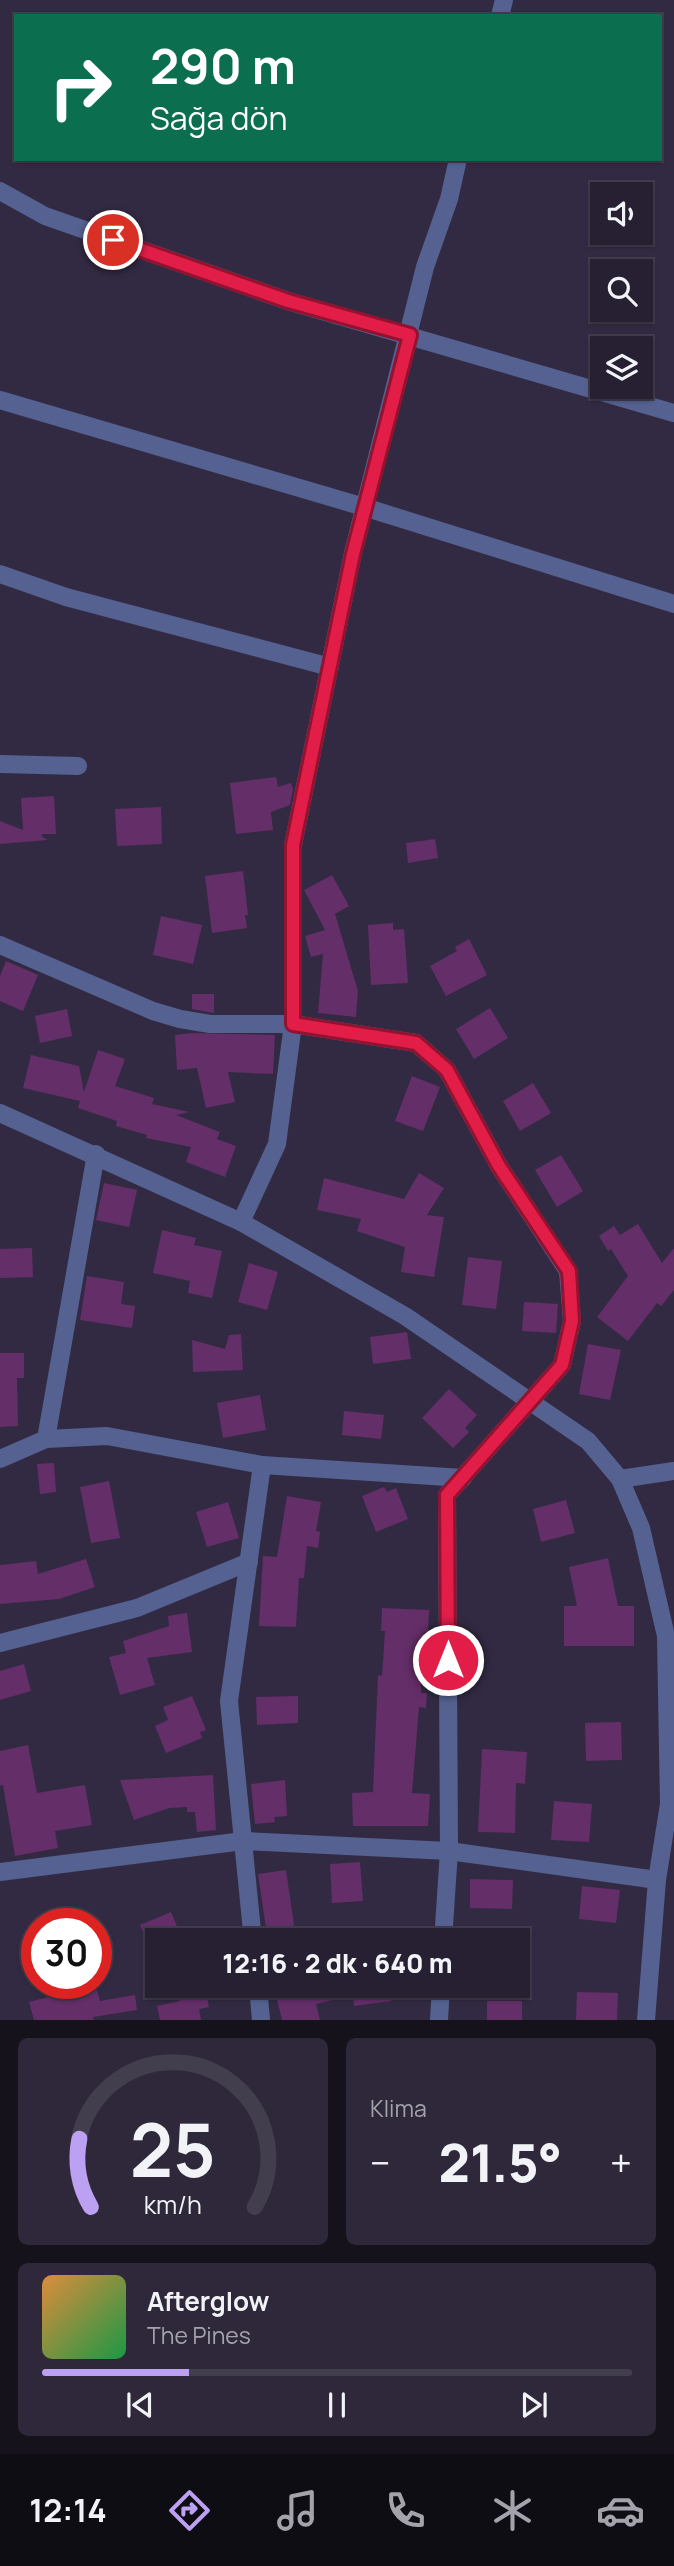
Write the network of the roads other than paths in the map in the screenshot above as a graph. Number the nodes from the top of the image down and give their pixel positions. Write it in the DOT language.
graph roads {
  1 [pos="458,161"];
  2 [pos="0,191"];
  3 [pos="410,335"];
  4 [pos="0,400"];
  5 [pos="674,413"];
  6 [pos="364,507"];
  7 [pos="0,574"];
  8 [pos="674,604"];
  9 [pos="330,667"];
  10 [pos="0,764"];
  11 [pos="78,766"];
  12 [pos="0,945"];
  13 [pos="293,1024"];
  14 [pos="0,1113"];
  15 [pos="96,1154"];
  16 [pos="240,1222"];
  17 [pos="532,1402"];
  18 [pos="46,1439"];
  19 [pos="0,1459"];
  20 [pos="262,1465"];
  21 [pos="674,1471"];
  22 [pos="463,1478"];
  23 [pos="620,1479"];
  24 [pos="249,1562"];
  25 [pos="0,1643"];
  26 [pos="672,1804"];
  27 [pos="243,1842"];
  28 [pos="449,1852"];
  29 [pos="0,1872"];
  30 [pos="657,1880"];
  31 [pos="252,1928"];
  32 [pos="444,1928"];
  33 [pos="259,1998"];
  34 [pos="440,1998"];
  35 [pos="261,2020"];
  36 [pos="439,2020"];
  37 [pos="646,2020"];
  1 -- 3 [label="street"];
  2 -- 3 [label="street"];
  3 -- 5 [label="street"];
  3 -- 6 [label="street"];
  4 -- 6 [label="street"];
  6 -- 8 [label="street"];
  6 -- 9 [label="street"];
  7 -- 9 [label="street"];
  9 -- 13 [label="street"];
  10 -- 11 [label="street"];
  12 -- 13 [label="street"];
  13 -- 16 [label="street"];
  13 -- 17 [label="street"];
  14 -- 15 [label="street"];
  15 -- 16 [label="street"];
  15 -- 18 [label="street"];
  16 -- 17 [label="street"];
  17 -- 22 [label="street"];
  17 -- 23 [label="street"];
  18 -- 19 [label="street"];
  18 -- 20 [label="street"];
  20 -- 22 [label="street"];
  20 -- 24 [label="street"];
  21 -- 23 [label="street"];
  22 -- 28 [label="street"];
  23 -- 26 [label="street"];
  24 -- 25 [label="street"];
  24 -- 27 [label="street"];
  26 -- 30 [label="street"];
  27 -- 28 [label="street"];
  27 -- 29 [label="street"];
  27 -- 31 [label="street"];
  28 -- 30 [label="street"];
  28 -- 32 [label="street"];
  30 -- 37 [label="street"];
  33 -- 35 [label="street"];
  34 -- 36 [label="street"];
}
